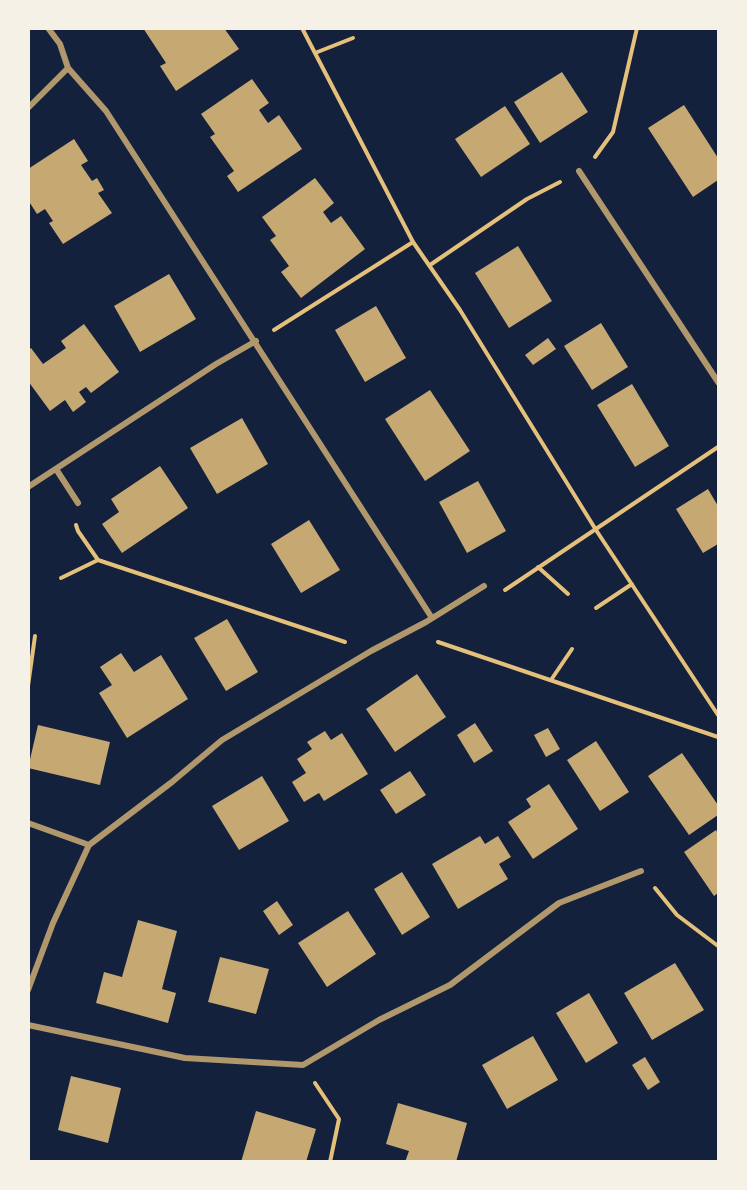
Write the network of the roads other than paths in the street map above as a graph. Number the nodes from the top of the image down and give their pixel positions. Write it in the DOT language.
graph roads {
  1 [pos="48,28"];
  2 [pos="68,68"];
  3 [pos="28,108"];
  4 [pos="579,171"];
  5 [pos="256,341"];
  6 [pos="718,382"];
  7 [pos="56,469"];
  8 [pos="28,487"];
  9 [pos="78,503"];
  10 [pos="484,586"];
  11 [pos="432,618"];
  12 [pos="28,823"];
  13 [pos="88,845"];
  14 [pos="640,871"];
  15 [pos="28,990"];
  16 [pos="28,1025"];
  1 -- 2 [label="street"];
  2 -- 3 [label="street"];
  2 -- 5 [label="street"];
  4 -- 6 [label="street"];
  5 -- 7 [label="street"];
  5 -- 11 [label="street"];
  7 -- 8 [label="street"];
  7 -- 9 [label="street"];
  10 -- 11 [label="street"];
  11 -- 13 [label="street"];
  12 -- 13 [label="street"];
  13 -- 15 [label="street"];
  14 -- 16 [label="street"];
}
